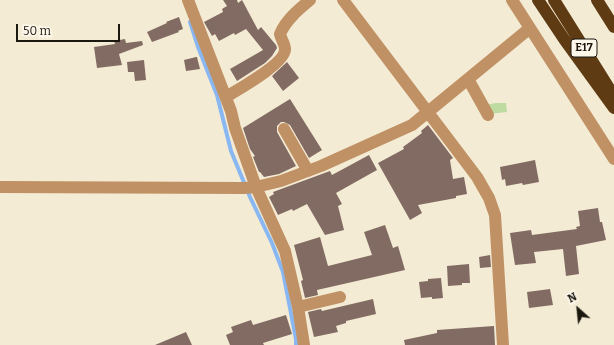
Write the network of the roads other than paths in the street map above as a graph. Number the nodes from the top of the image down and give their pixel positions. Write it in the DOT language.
graph roads {
  1 [pos="188,0"];
  2 [pos="310,0"];
  3 [pos="343,0"];
  4 [pos="512,0"];
  5 [pos="538,0"];
  6 [pos="554,0"];
  7 [pos="597,0"];
  8 [pos="614,27"];
  9 [pos="530,28"];
  10 [pos="468,79"];
  11 [pos="614,96"];
  12 [pos="226,97"];
  13 [pos="614,108"];
  14 [pos="428,113"];
  15 [pos="488,115"];
  16 [pos="284,129"];
  17 [pos="614,159"];
  18 [pos="308,171"];
  19 [pos="0,187"];
  20 [pos="251,187"];
  21 [pos="340,297"];
  22 [pos="298,307"];
  23 [pos="304,345"];
  24 [pos="503,345"];
  1 -- 12 [label="street"];
  2 -- 12 [label="street"];
  3 -- 14 [label="street"];
  4 -- 9 [label="street"];
  5 -- 13 [label="highway"];
  6 -- 11 [label="highway, E17"];
  7 -- 8 [label="highway"];
  9 -- 10 [label="street"];
  9 -- 17 [label="street"];
  10 -- 14 [label="street"];
  10 -- 15 [label="street"];
  12 -- 20 [label="street"];
  14 -- 18 [label="street"];
  14 -- 24 [label="street"];
  16 -- 18 [label="street"];
  18 -- 20 [label="street"];
  19 -- 20 [label="street"];
  20 -- 22 [label="street"];
  21 -- 22 [label="street"];
  22 -- 23 [label="street"];
}
